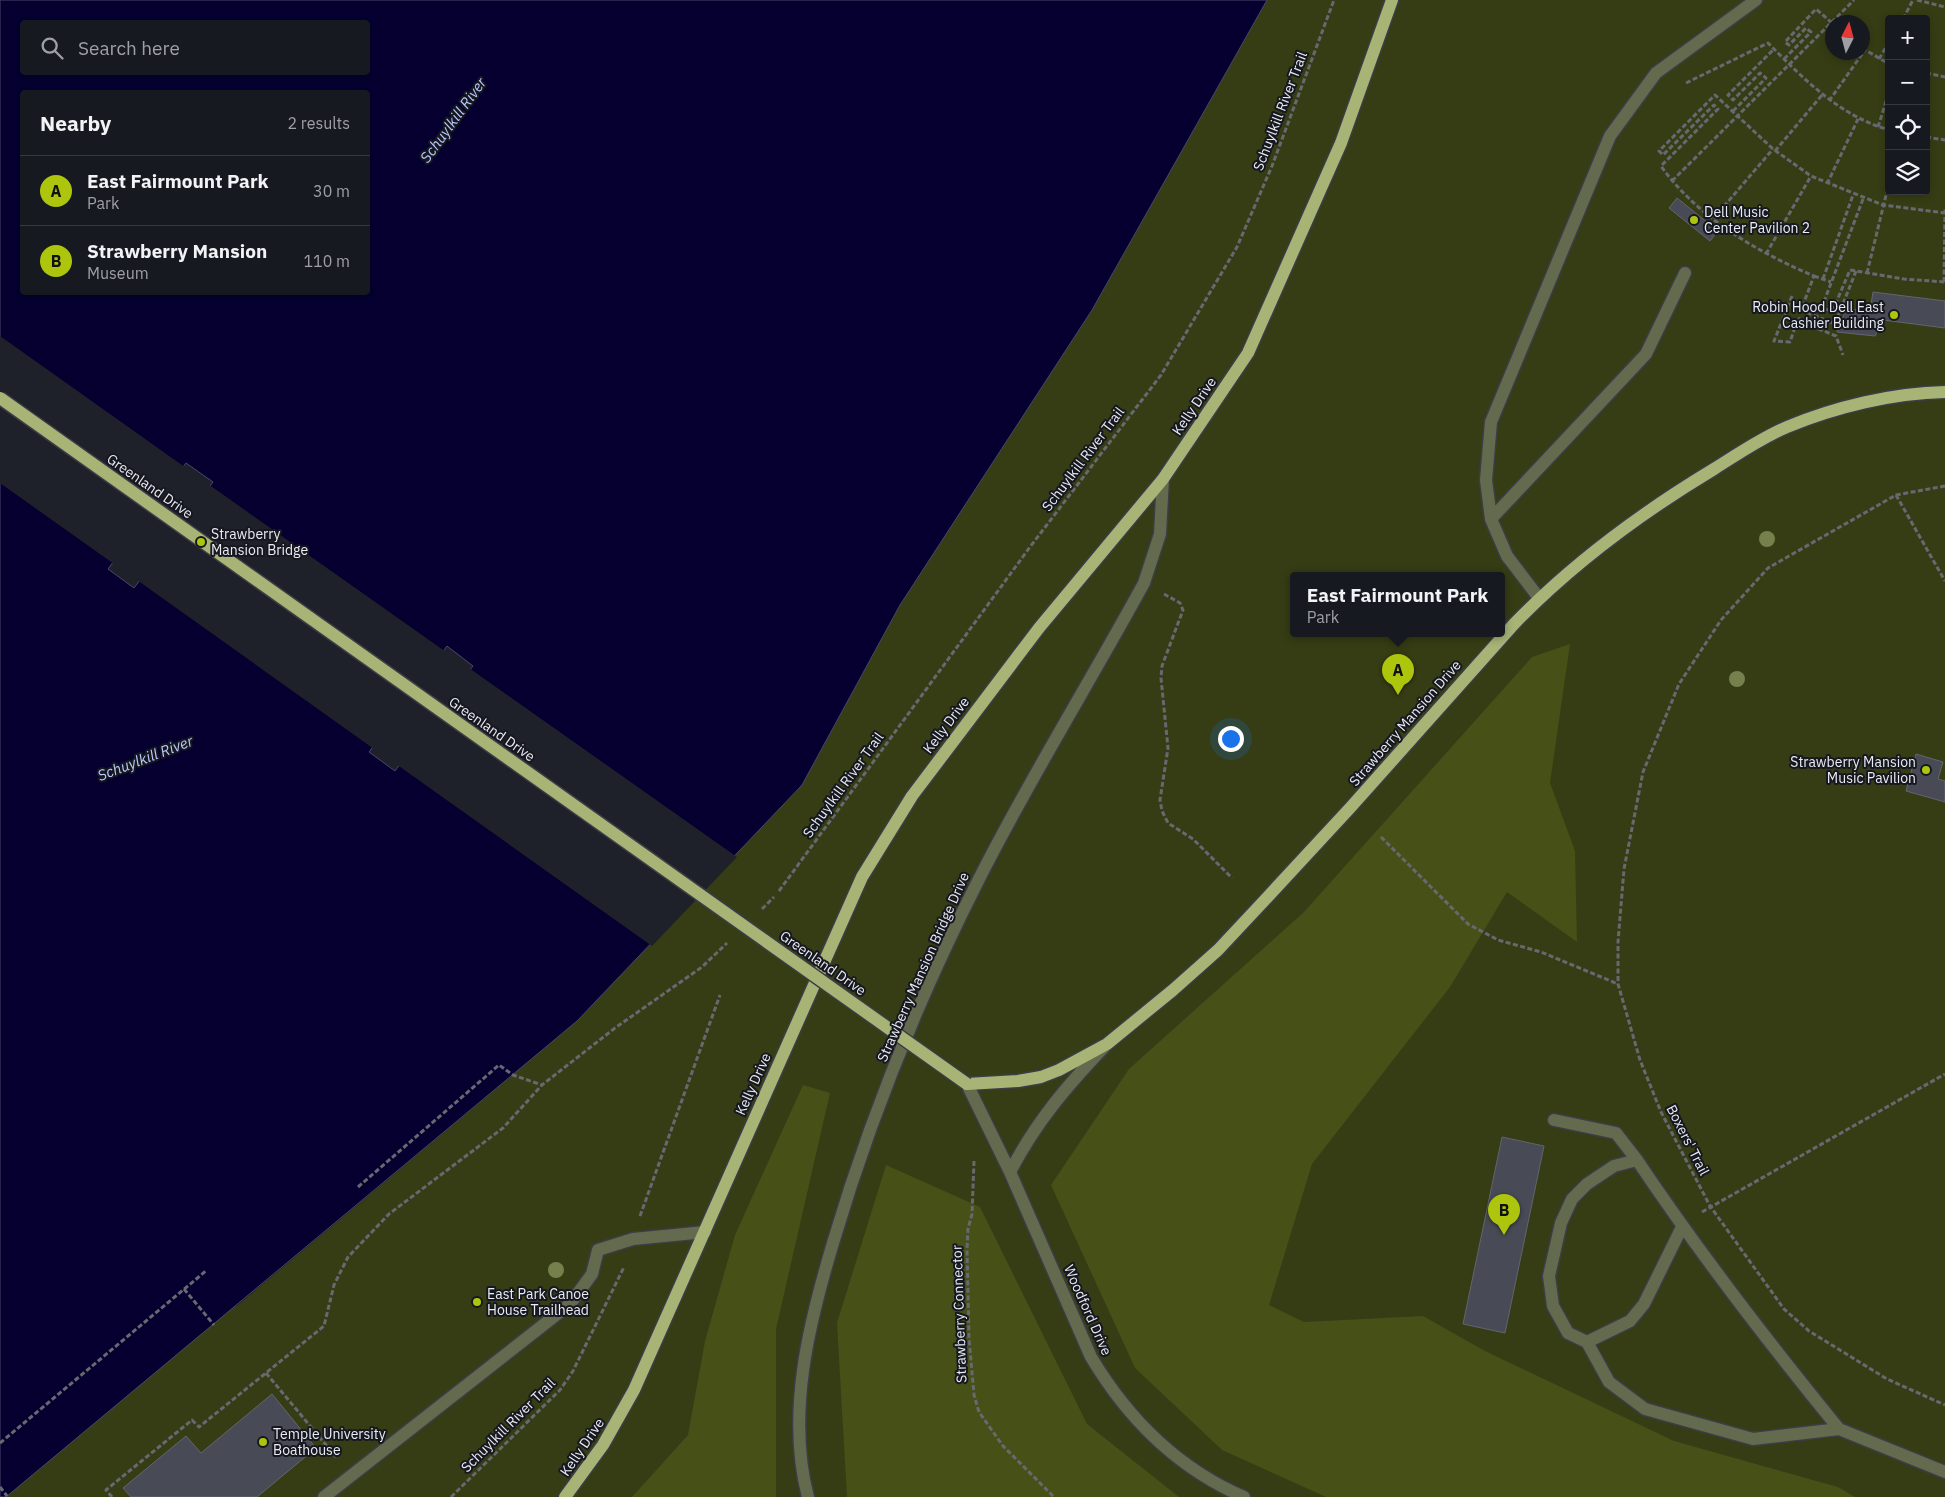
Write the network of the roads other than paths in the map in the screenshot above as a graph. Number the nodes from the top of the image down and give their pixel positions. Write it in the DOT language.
graph roads {
  1 [pos="1392,0"];
  2 [pos="1756,0"];
  3 [pos="1685,273"];
  4 [pos="1945,392"];
  5 [pos="0,398"];
  6 [pos="1163,479"];
  7 [pos="1491,518"];
  8 [pos="1539,598"];
  9 [pos="1505,635"];
  10 [pos="1503,637"];
  11 [pos="1107,1044"];
  12 [pos="967,1084"];
  13 [pos="1554,1120"];
  14 [pos="1637,1160"];
  15 [pos="1010,1172"];
  16 [pos="1682,1227"];
  17 [pos="705,1232"];
  18 [pos="1587,1342"];
  19 [pos="1839,1429"];
  20 [pos="1945,1472"];
  21 [pos="324,1497"];
  22 [pos="565,1497"];
  23 [pos="808,1497"];
  24 [pos="1244,1497"];
  1 -- 6 [label="main road, Kelly Drive"];
  2 -- 7 [label="street"];
  3 -- 7 [label="street"];
  4 -- 8 [label="main road, Strawberry Mansion Drive"];
  5 -- 12 [label="main road, Greenland Drive, bridge"];
  6 -- 17 [label="main road, Kelly Drive"];
  6 -- 23 [label="street, Strawberry Mansion Bridge Drive"];
  7 -- 8 [label="street"];
  8 -- 9 [label="main road, Strawberry Mansion Drive"];
  10 -- 11 [label="main road, Strawberry Mansion Drive"];
  11 -- 12 [label="main road, Strawberry Mansion Drive"];
  11 -- 15 [label="street"];
  12 -- 15 [label="street, Woodford Drive"];
  13 -- 14 [label="street"];
  14 -- 16 [label="street"];
  14 -- 18 [label="street"];
  15 -- 24 [label="street, Woodford Drive"];
  16 -- 18 [label="street"];
  16 -- 19 [label="street"];
  17 -- 21 [label="street"];
  17 -- 22 [label="main road, Kelly Drive"];
  18 -- 19 [label="street"];
  19 -- 20 [label="street"];
}
